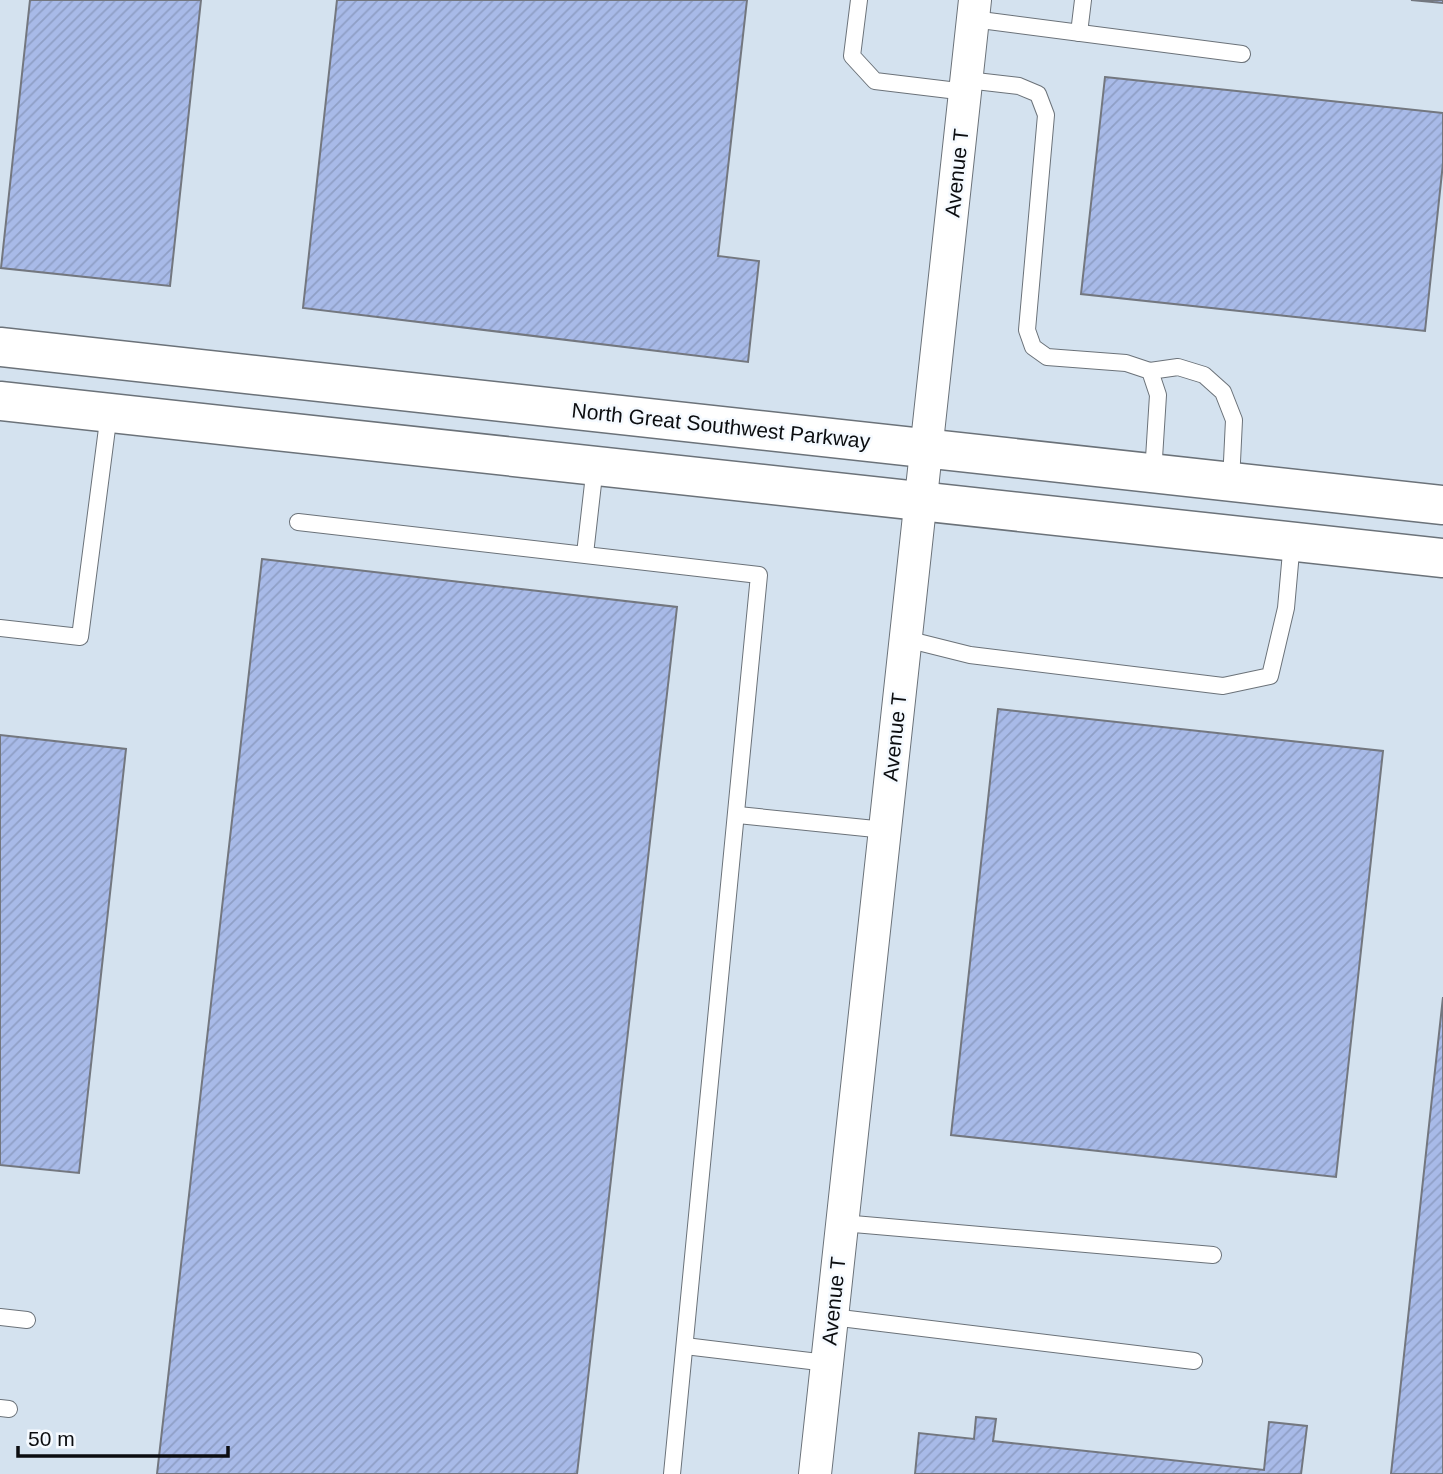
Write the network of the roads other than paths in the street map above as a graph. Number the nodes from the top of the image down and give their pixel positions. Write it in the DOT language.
graph roads {
  1 [pos="859,0"];
  2 [pos="1083,0"];
  3 [pos="974,10"];
  4 [pos="1079,33"];
  5 [pos="1242,54"];
  6 [pos="966,86"];
  7 [pos="0,347"];
  8 [pos="114,359"];
  9 [pos="1150,371"];
  10 [pos="0,401"];
  11 [pos="108,413"];
  12 [pos="926,449"];
  13 [pos="595,466"];
  14 [pos="1153,474"];
  15 [pos="1231,482"];
  16 [pos="921,502"];
  17 [pos="1443,505"];
  18 [pos="298,522"];
  19 [pos="1292,541"];
  20 [pos="585,554"];
  21 [pos="1443,558"];
  22 [pos="0,628"];
  23 [pos="906,639"];
  24 [pos="738,815"];
  25 [pos="885,830"];
  26 [pos="842,1223"];
  27 [pos="1213,1255"];
  28 [pos="0,1317"];
  29 [pos="832,1317"];
  30 [pos="27,1320"];
  31 [pos="685,1346"];
  32 [pos="1194,1361"];
  33 [pos="827,1363"];
  34 [pos="672,1474"];
  35 [pos="816,1474"];
  1 -- 6 [label="lane"];
  2 -- 4 [label="lane"];
  3 -- 4 [label="lane"];
  3 -- 6 [label="street, Avenue T"];
  4 -- 5 [label="lane"];
  6 -- 9 [label="lane"];
  6 -- 12 [label="street, Avenue T"];
  7 -- 8 [label="street, North Great Southwest Parkway"];
  8 -- 11 [label="street"];
  8 -- 12 [label="street, North Great Southwest Parkway"];
  9 -- 14 [label="lane"];
  9 -- 15 [label="lane"];
  10 -- 11 [label="street"];
  11 -- 13 [label="street"];
  11 -- 22 [label="lane"];
  12 -- 14 [label="street, North Great Southwest Parkway"];
  12 -- 16 [label="street, Avenue T"];
  13 -- 16 [label="street"];
  13 -- 20 [label="lane"];
  14 -- 15 [label="street, North Great Southwest Parkway"];
  15 -- 17 [label="street, North Great Southwest Parkway"];
  16 -- 19 [label="street"];
  16 -- 23 [label="street, Avenue T"];
  18 -- 20 [label="lane"];
  19 -- 21 [label="street"];
  19 -- 23 [label="lane"];
  20 -- 24 [label="lane"];
  23 -- 25 [label="street, Avenue T"];
  24 -- 25 [label="lane"];
  24 -- 31 [label="lane"];
  25 -- 26 [label="street, Avenue T"];
  26 -- 27 [label="lane"];
  26 -- 29 [label="street, Avenue T"];
  28 -- 30 [label="lane"];
  29 -- 32 [label="lane"];
  29 -- 33 [label="street, Avenue T"];
  31 -- 33 [label="lane"];
  31 -- 34 [label="lane"];
  33 -- 35 [label="street, Avenue T"];
}
